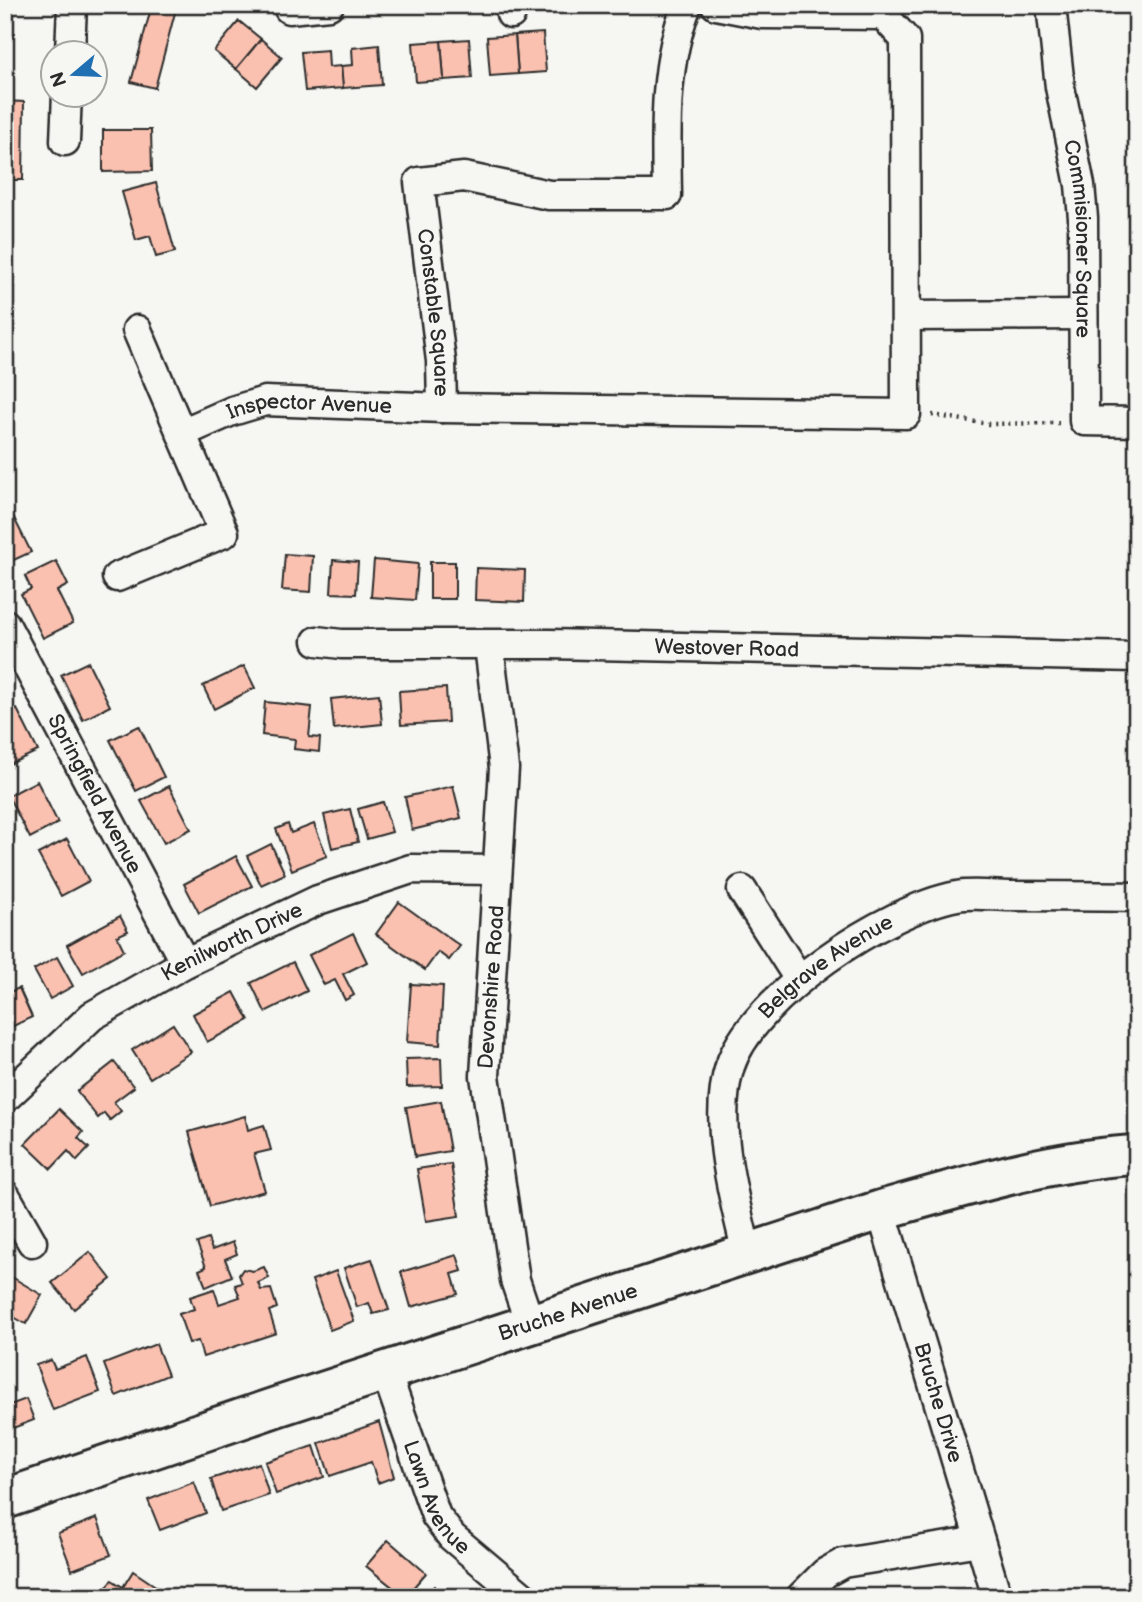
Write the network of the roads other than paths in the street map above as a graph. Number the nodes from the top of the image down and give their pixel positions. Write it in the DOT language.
graph roads {
  1 [pos="72,5"];
  2 [pos="329,5"];
  3 [pos="687,5"];
  4 [pos="716,5"];
  5 [pos="1051,5"];
  6 [pos="290,15"];
  7 [pos="71,38"];
  8 [pos="66,108"];
  9 [pos="65,141"];
  10 [pos="1083,315"];
  11 [pos="907,316"];
  12 [pos="137,330"];
  13 [pos="443,408"];
  14 [pos="1137,422"];
  15 [pos="182,433"];
  16 [pos="117,577"];
  17 [pos="5,624"];
  18 [pos="317,641"];
  19 [pos="489,646"];
  20 [pos="1137,657"];
  21 [pos="497,870"];
  22 [pos="742,890"];
  23 [pos="1137,897"];
  24 [pos="185,963"];
  25 [pos="799,979"];
  26 [pos="5,1098"];
  27 [pos="1137,1155"];
  28 [pos="5,1195"];
  29 [pos="881,1210"];
  30 [pos="32,1241"];
  31 [pos="747,1253"];
  32 [pos="530,1324"];
  33 [pos="386,1372"];
  34 [pos="5,1499"];
  35 [pos="980,1541"];
  36 [pos="523,1597"];
  37 [pos="801,1597"];
  38 [pos="997,1597"];
  1 -- 7 [label="street"];
  2 -- 6 [label="street"];
  3 -- 13 [label="street, Constable Square"];
  4 -- 11 [label="street"];
  5 -- 10 [label="street, Commisioner Square"];
  8 -- 9 [label="street"];
  10 -- 11 [label="street"];
  10 -- 14 [label="street, Commisioner Square"];
  11 -- 13 [label="street, Constable Square"];
  12 -- 15 [label="street"];
  13 -- 15 [label="street, Inspector Avenue"];
  15 -- 16 [label="street"];
  17 -- 24 [label="street, Springfield Avenue"];
  18 -- 19 [label="street, Westover Road"];
  19 -- 20 [label="street, Westover Road"];
  19 -- 21 [label="street, Devonshire Road"];
  21 -- 24 [label="street, Kenilworth Drive"];
  21 -- 32 [label="street, Devonshire Road"];
  22 -- 25 [label="street"];
  23 -- 25 [label="street, Belgrave Avenue"];
  24 -- 26 [label="street, Kenilworth Drive"];
  25 -- 31 [label="street, Belgrave Avenue"];
  27 -- 29 [label="street, Bruche Avenue"];
  28 -- 30 [label="street"];
  29 -- 31 [label="street, Bruche Avenue"];
  29 -- 35 [label="street, Bruche Drive"];
  31 -- 32 [label="street, Bruche Avenue"];
  32 -- 33 [label="street, Bruche Avenue"];
  33 -- 34 [label="street, Bruche Avenue"];
  33 -- 36 [label="street, Lawn Avenue"];
  35 -- 37 [label="street"];
  35 -- 38 [label="street, Bruche Drive"];
}
